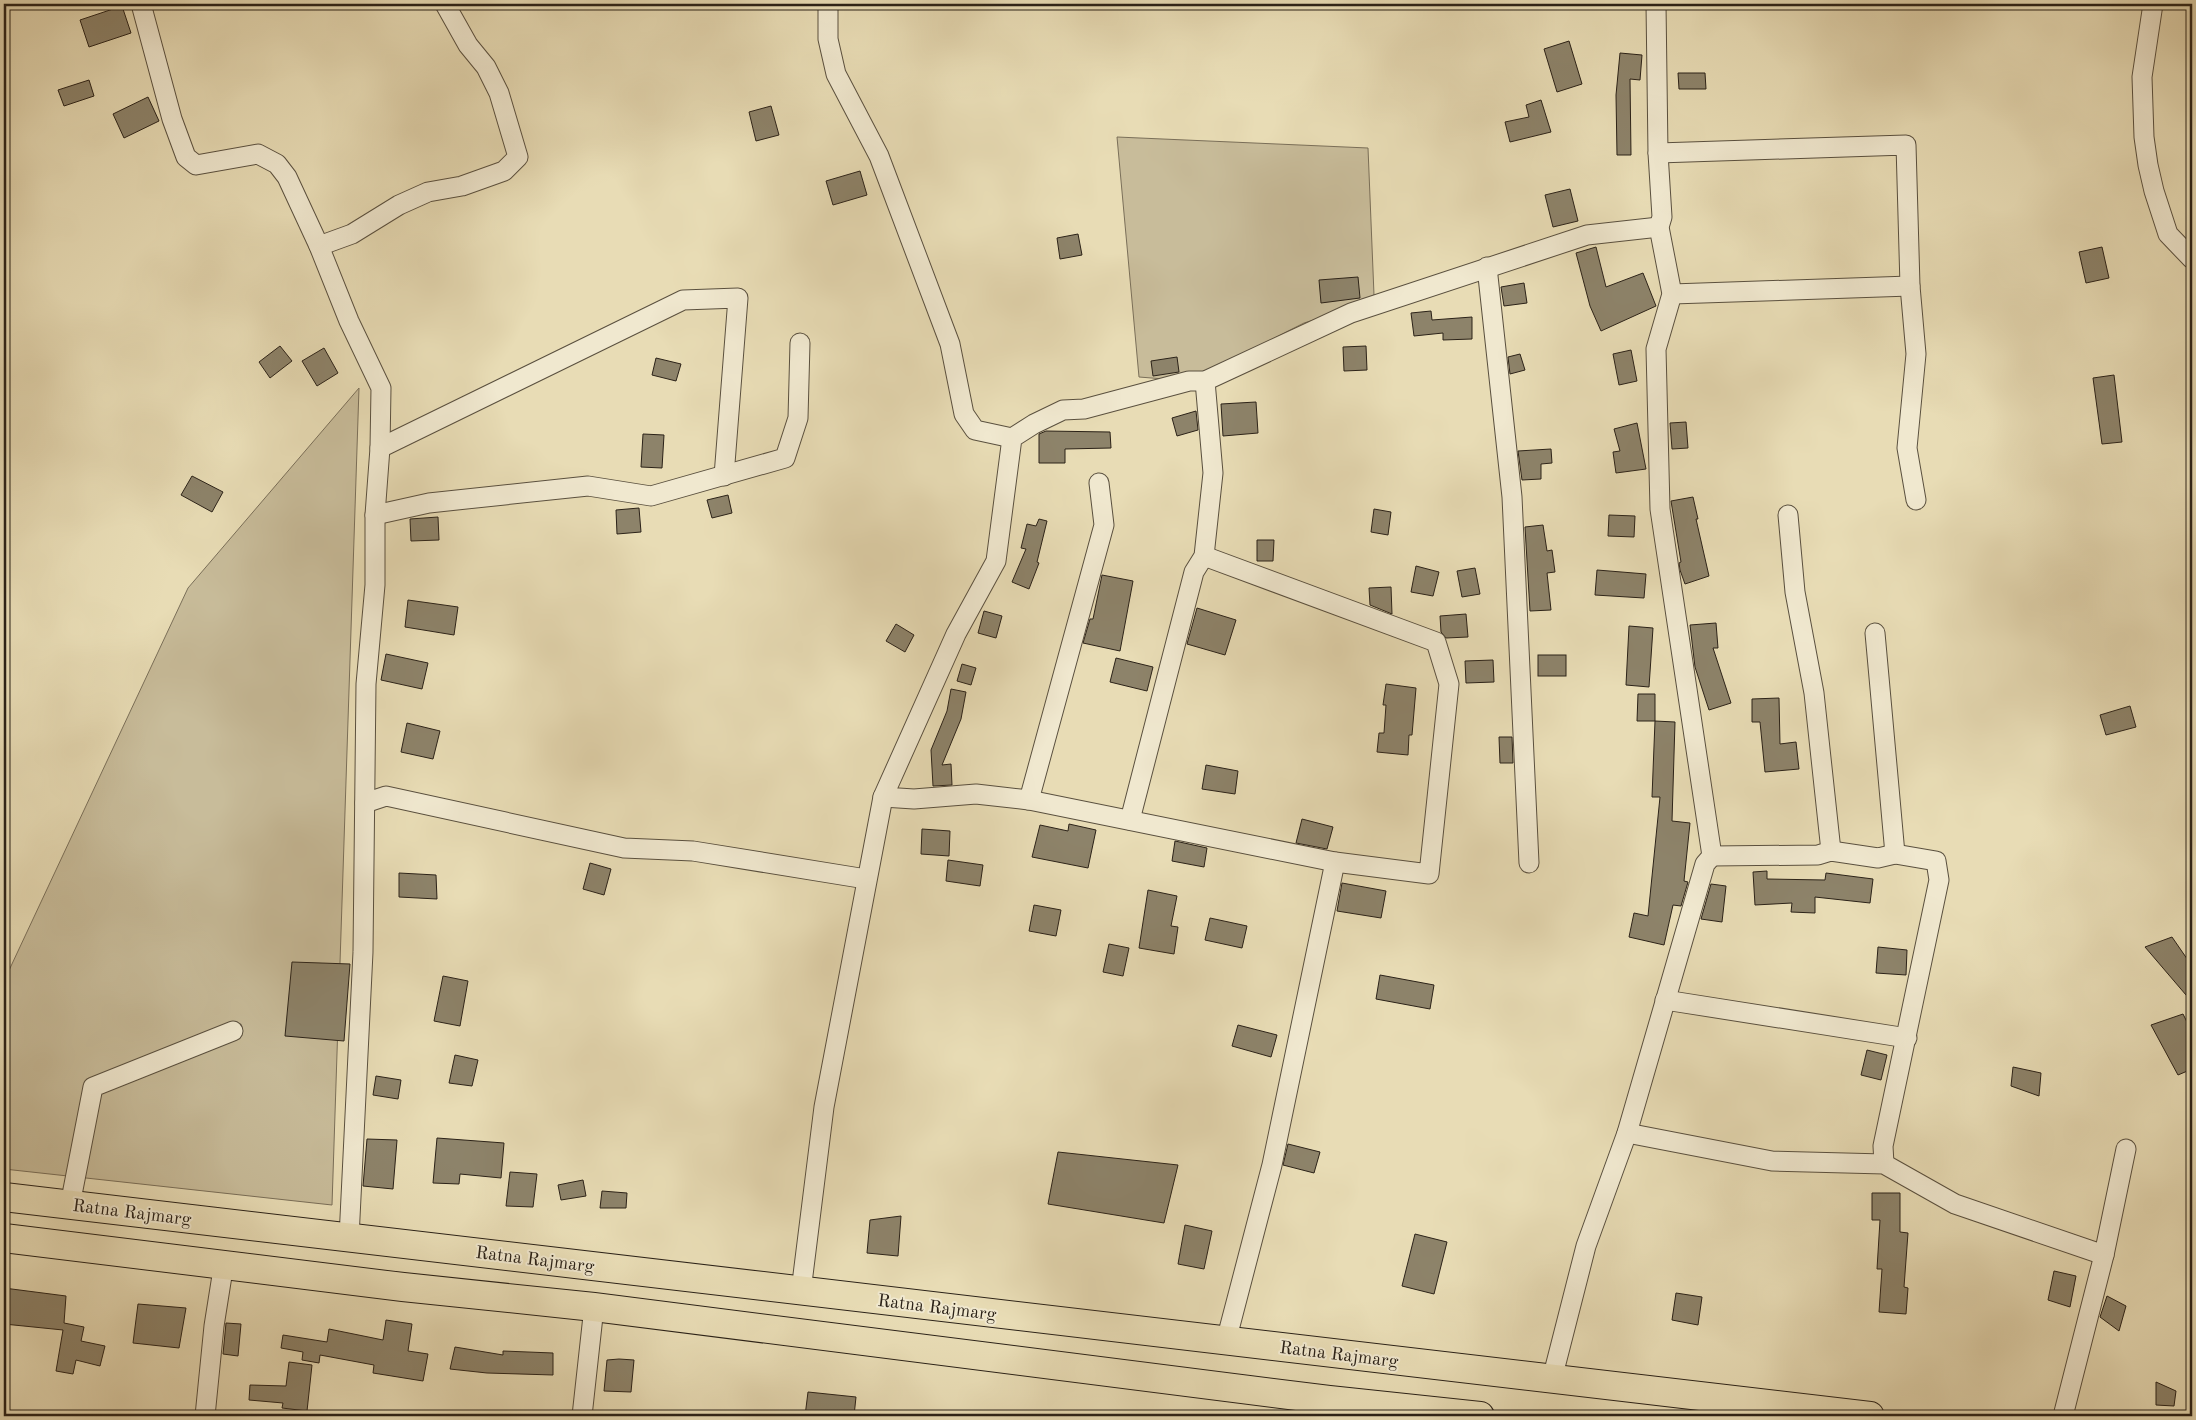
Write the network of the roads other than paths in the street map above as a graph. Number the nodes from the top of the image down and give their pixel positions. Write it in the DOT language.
graph roads {
  1 [pos="141,4"];
  2 [pos="445,4"];
  3 [pos="828,4"];
  4 [pos="1656,4"];
  5 [pos="2153,4"];
  6 [pos="1658,153"];
  7 [pos="1659,226"];
  8 [pos="319,246"];
  9 [pos="2192,259"];
  10 [pos="1487,267"];
  11 [pos="1910,286"];
  12 [pos="1672,294"];
  13 [pos="800,343"];
  14 [pos="1204,381"];
  15 [pos="1012,438"];
  16 [pos="380,448"];
  17 [pos="724,476"];
  18 [pos="1099,483"];
  19 [pos="1916,500"];
  20 [pos="375,515"];
  21 [pos="1788,515"];
  22 [pos="1204,556"];
  23 [pos="1875,633"];
  24 [pos="883,797"];
  25 [pos="1029,800"];
  26 [pos="365,803"];
  27 [pos="1130,820"];
  28 [pos="1831,851"];
  29 [pos="1894,854"];
  30 [pos="1712,856"];
  31 [pos="1336,862"];
  32 [pos="1529,863"];
  33 [pos="866,879"];
  34 [pos="1664,1000"];
  35 [pos="233,1031"];
  36 [pos="1907,1038"];
  37 [pos="1627,1132"];
  38 [pos="2126,1149"];
  39 [pos="1884,1164"];
  40 [pos="4,1197"];
  41 [pos="70,1205"];
  42 [pos="4,1238"];
  43 [pos="349,1238"];
  44 [pos="2104,1255"];
  45 [pos="224,1263"];
  46 [pos="801,1291"];
  47 [pos="594,1307"];
  48 [pos="1226,1341"];
  49 [pos="1552,1379"];
  50 [pos="205,1416"];
  51 [pos="582,1416"];
  52 [pos="1480,1416"];
  53 [pos="1870,1416"];
  54 [pos="2063,1416"];
  1 -- 8 [label="street"];
  2 -- 8 [label="street"];
  3 -- 15 [label="street"];
  4 -- 6 [label="street"];
  5 -- 9 [label="street"];
  6 -- 7 [label="street"];
  6 -- 11 [label="street"];
  7 -- 10 [label="street"];
  7 -- 12 [label="street"];
  8 -- 16 [label="street"];
  10 -- 14 [label="street"];
  10 -- 32 [label="street"];
  11 -- 12 [label="street"];
  11 -- 19 [label="street"];
  12 -- 30 [label="street"];
  13 -- 17 [label="street"];
  14 -- 15 [label="street"];
  14 -- 22 [label="street"];
  15 -- 24 [label="street"];
  16 -- 17 [label="street"];
  16 -- 20 [label="street"];
  17 -- 20 [label="street"];
  18 -- 25 [label="street"];
  20 -- 26 [label="street"];
  21 -- 28 [label="street"];
  22 -- 27 [label="street"];
  22 -- 31 [label="street"];
  23 -- 29 [label="street"];
  24 -- 25 [label="street"];
  24 -- 33 [label="street"];
  25 -- 27 [label="street"];
  26 -- 33 [label="street"];
  26 -- 43 [label="street"];
  27 -- 31 [label="street"];
  28 -- 29 [label="street"];
  28 -- 30 [label="street"];
  29 -- 36 [label="street"];
  30 -- 34 [label="street"];
  31 -- 48 [label="street"];
  33 -- 46 [label="street"];
  34 -- 36 [label="street"];
  34 -- 37 [label="street"];
  35 -- 41 [label="street"];
  36 -- 39 [label="street"];
  37 -- 39 [label="street"];
  37 -- 49 [label="street"];
  38 -- 44 [label="street"];
  39 -- 44 [label="street"];
  40 -- 41 [label="highway, Ratna Rajmarg"];
  41 -- 43 [label="highway, Ratna Rajmarg"];
  42 -- 45 [label="highway"];
  43 -- 46 [label="highway, Ratna Rajmarg"];
  44 -- 54 [label="street"];
  45 -- 47 [label="highway"];
  45 -- 50 [label="street"];
  46 -- 48 [label="highway, Ratna Rajmarg"];
  47 -- 51 [label="street"];
  47 -- 52 [label="highway"];
  48 -- 49 [label="highway, Ratna Rajmarg"];
  49 -- 53 [label="highway, Ratna Rajmarg"];
}
